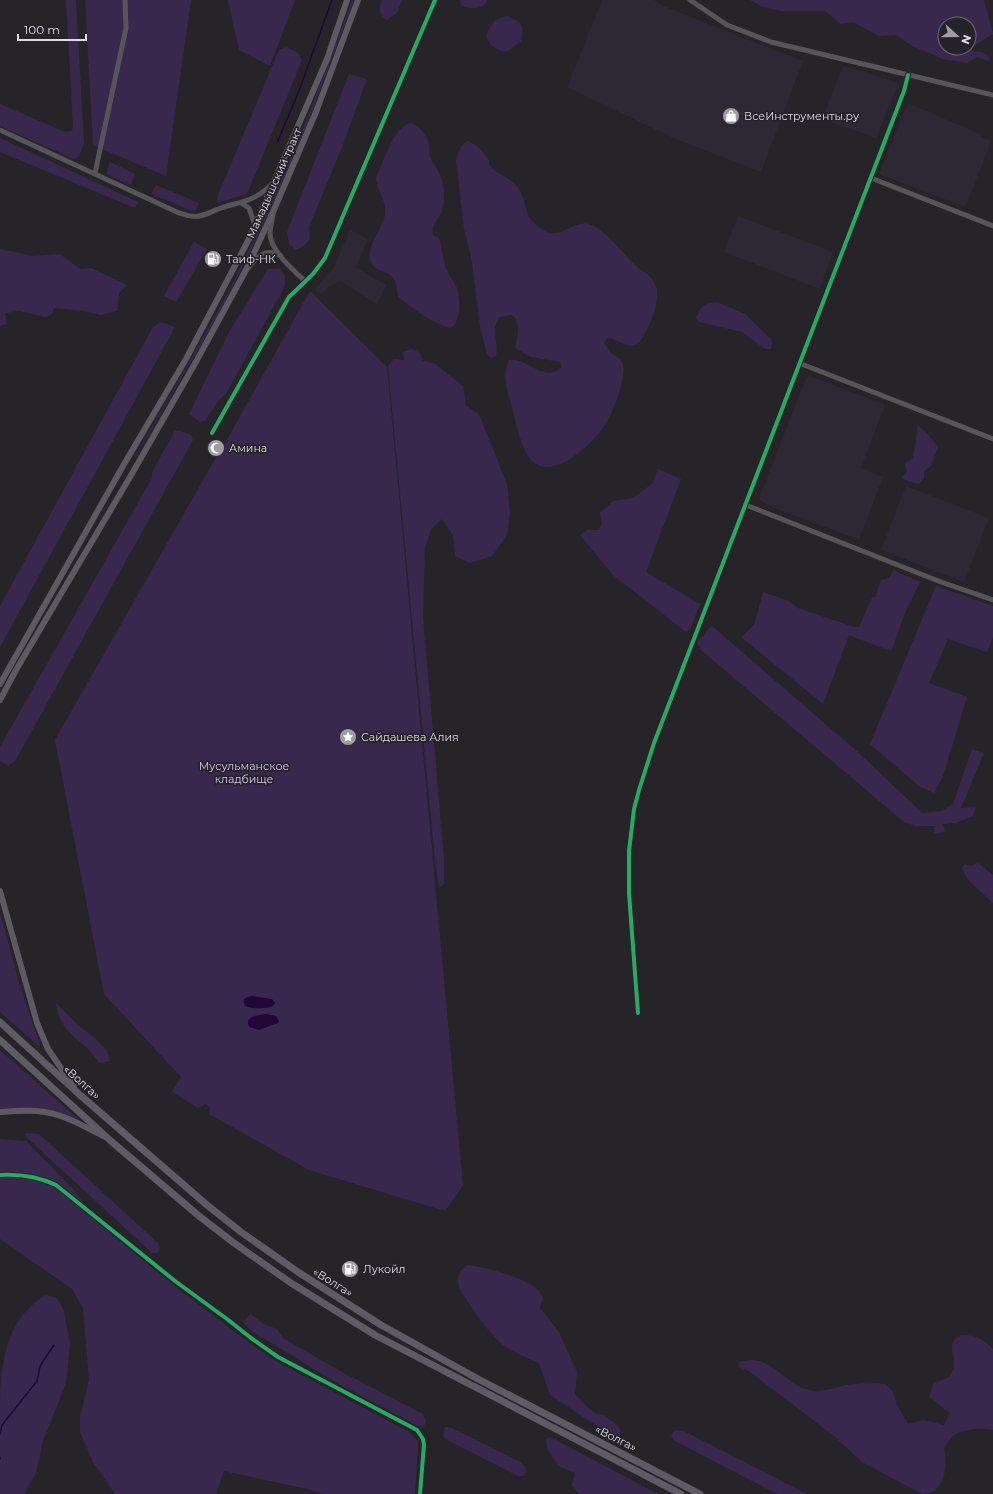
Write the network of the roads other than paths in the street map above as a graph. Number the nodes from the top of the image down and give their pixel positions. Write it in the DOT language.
graph roads {
  1 [pos="125,0"];
  2 [pos="348,0"];
  3 [pos="358,0"];
  4 [pos="435,0"];
  5 [pos="690,0"];
  6 [pos="908,75"];
  7 [pos="993,95"];
  8 [pos="0,130"];
  9 [pos="95,173"];
  10 [pos="276,178"];
  11 [pos="871,178"];
  12 [pos="241,203"];
  13 [pos="273,212"];
  14 [pos="993,226"];
  15 [pos="255,227"];
  16 [pos="281,257"];
  17 [pos="246,270"];
  18 [pos="305,281"];
  19 [pos="800,363"];
  20 [pos="212,433"];
  21 [pos="993,439"];
  22 [pos="746,505"];
  23 [pos="993,600"];
  24 [pos="0,684"];
  25 [pos="0,700"];
  26 [pos="0,890"];
  27 [pos="638,1013"];
  28 [pos="0,1022"];
  29 [pos="0,1040"];
  30 [pos="80,1095"];
  31 [pos="0,1112"];
  32 [pos="112,1142"];
  33 [pos="0,1175"];
  34 [pos="420,1494"];
  35 [pos="681,1494"];
  36 [pos="700,1494"];
  1 -- 9 [label="street"];
  2 -- 10 [label="main road, Мамадышский тракт"];
  3 -- 13 [label="main road, Мамадышский тракт"];
  4 -- 18 [label="street"];
  5 -- 6 [label="street"];
  6 -- 7 [label="street"];
  6 -- 11 [label="street"];
  8 -- 9 [label="street"];
  9 -- 12 [label="street"];
  10 -- 12 [label="street"];
  10 -- 15 [label="main road, Мамадышский тракт"];
  11 -- 14 [label="street"];
  11 -- 19 [label="street"];
  12 -- 15 [label="street"];
  13 -- 16 [label="street"];
  13 -- 17 [label="main road, Мамадышский тракт"];
  15 -- 24 [label="main road, Мамадышский тракт"];
  16 -- 17 [label="street"];
  16 -- 18 [label="street"];
  17 -- 25 [label="main road, Мамадышский тракт"];
  18 -- 20 [label="street"];
  19 -- 21 [label="street"];
  19 -- 22 [label="street"];
  22 -- 23 [label="street"];
  22 -- 27 [label="street"];
  26 -- 30 [label="main road"];
  28 -- 30 [label="highway, «Волга»"];
  29 -- 32 [label="highway, «Волга»"];
  30 -- 36 [label="highway, «Волга»"];
  31 -- 32 [label="main road"];
  32 -- 35 [label="highway, «Волга»"];
  33 -- 34 [label="street"];
}
